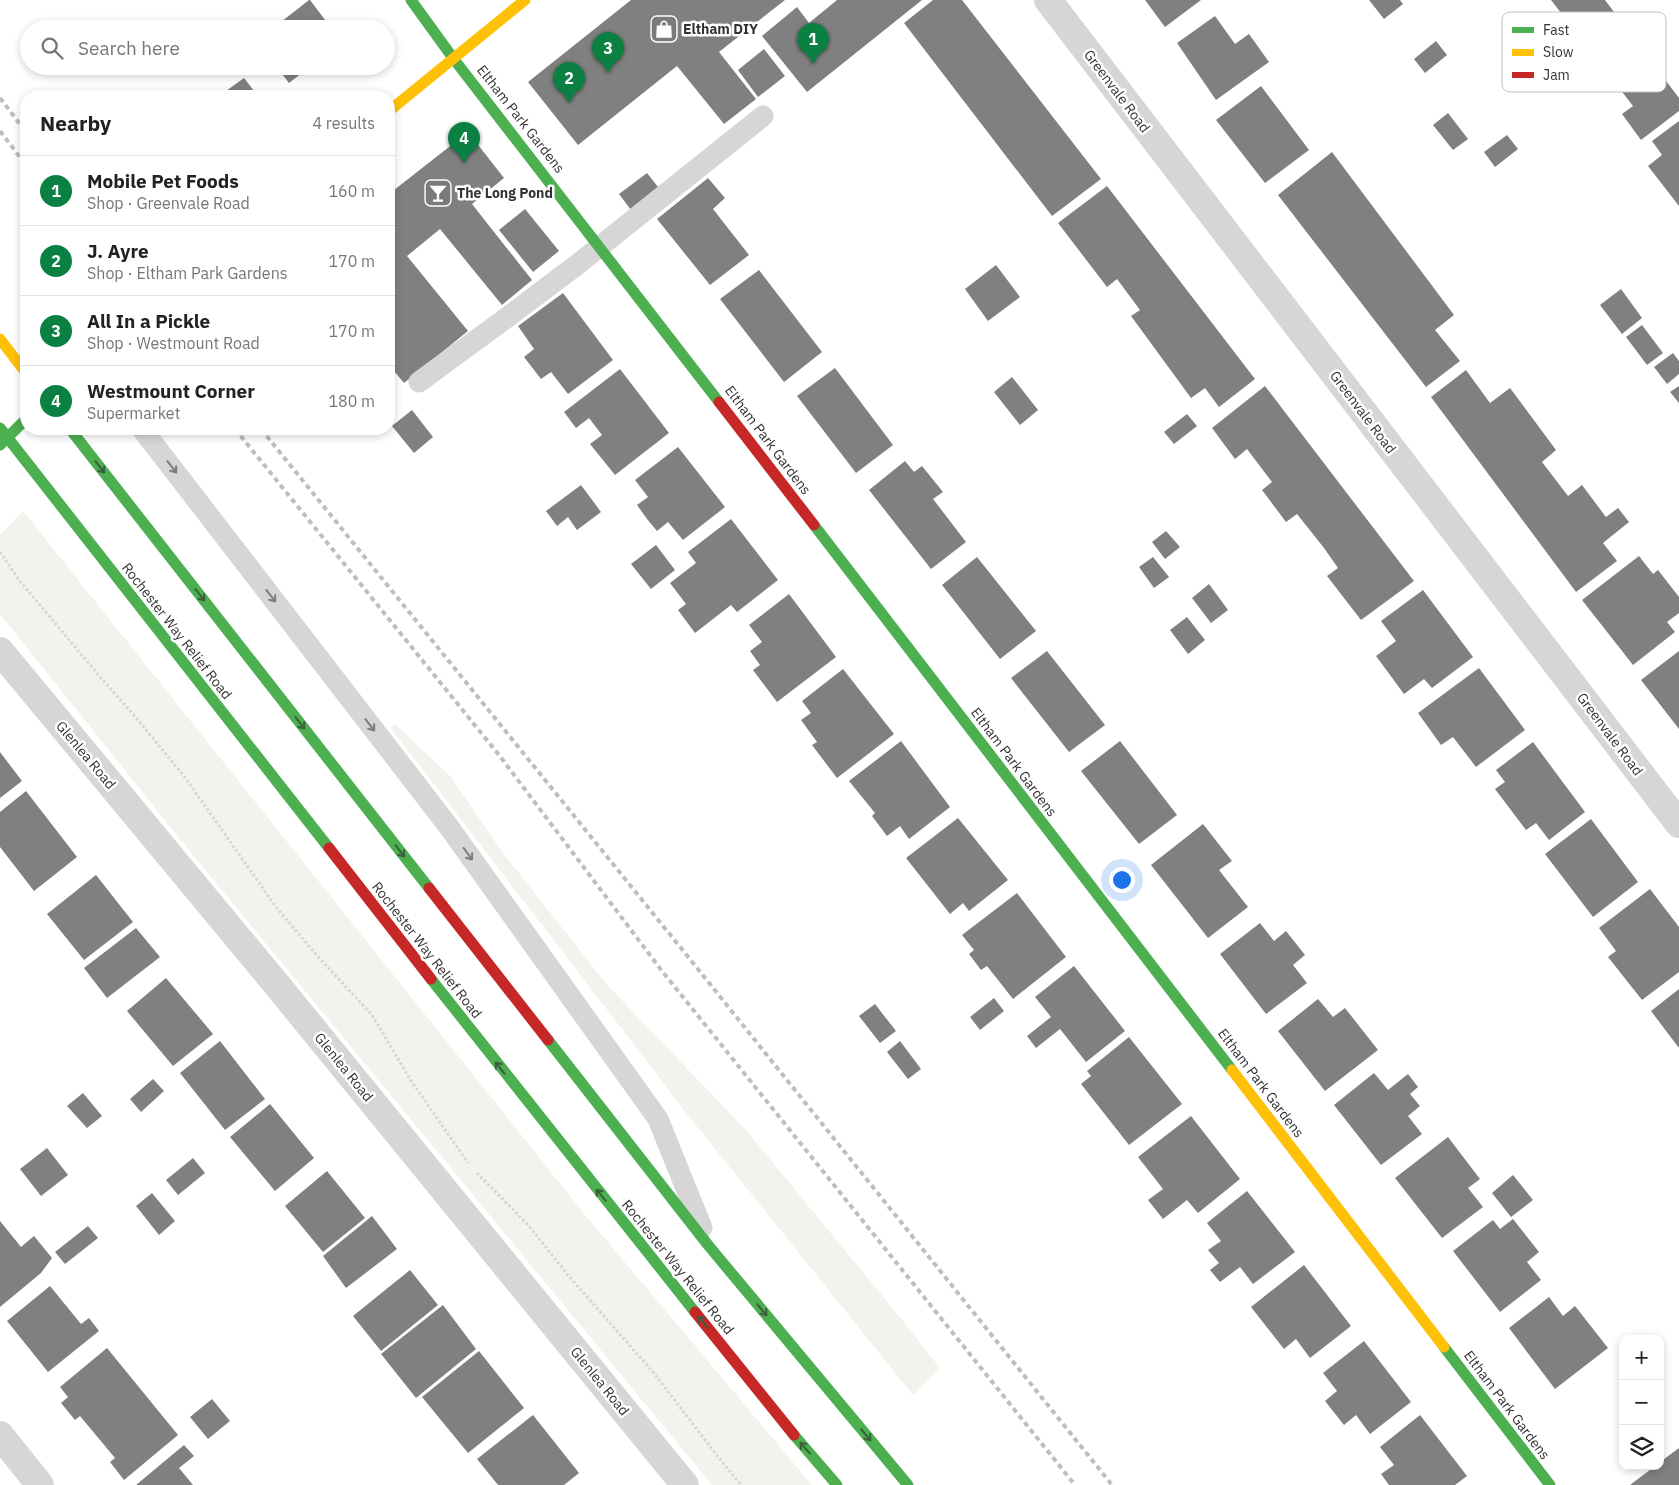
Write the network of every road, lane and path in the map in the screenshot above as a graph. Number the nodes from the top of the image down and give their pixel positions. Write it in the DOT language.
graph roads {
  1 [pos="410,0"];
  2 [pos="526,0"];
  3 [pos="1048,0"];
  4 [pos="453,58"];
  5 [pos="395,106"];
  6 [pos="763,116"];
  7 [pos="600,246"];
  8 [pos="0,339"];
  9 [pos="20,365"];
  10 [pos="419,382"];
  11 [pos="20,425"];
  12 [pos="0,428"];
  13 [pos="75,435"];
  14 [pos="147,435"];
  15 [pos="0,446"];
  16 [pos="0,552"];
  17 [pos="0,651"];
  18 [pos="1679,824"];
  19 [pos="708,1245"];
  20 [pos="0,1435"];
  21 [pos="40,1485"];
  22 [pos="686,1485"];
  23 [pos="741,1485"];
  24 [pos="837,1485"];
  25 [pos="908,1485"];
  26 [pos="1550,1485"];
  1 -- 4 [label="main road, Eltham Park Gardens"];
  2 -- 4 [label="main road"];
  3 -- 18 [label="street, Greenvale Road"];
  4 -- 5 [label="main road"];
  4 -- 7 [label="main road, Eltham Park Gardens"];
  6 -- 7 [label="lane"];
  7 -- 10 [label="lane"];
  7 -- 26 [label="main road, Eltham Park Gardens"];
  8 -- 9 [label="main road"];
  11 -- 15 [label="main road, bridge"];
  24 -- 12 [label="main road, Rochester Way Relief Road, one-way"];
  13 -- 19 [label="main road, one-way"];
  14 -- 19 [label="lane, one-way"];
  16 -- 23 [label="path"];
  17 -- 22 [label="street, Glenlea Road"];
  19 -- 25 [label="main road, one-way"];
  20 -- 21 [label="street"];
}
